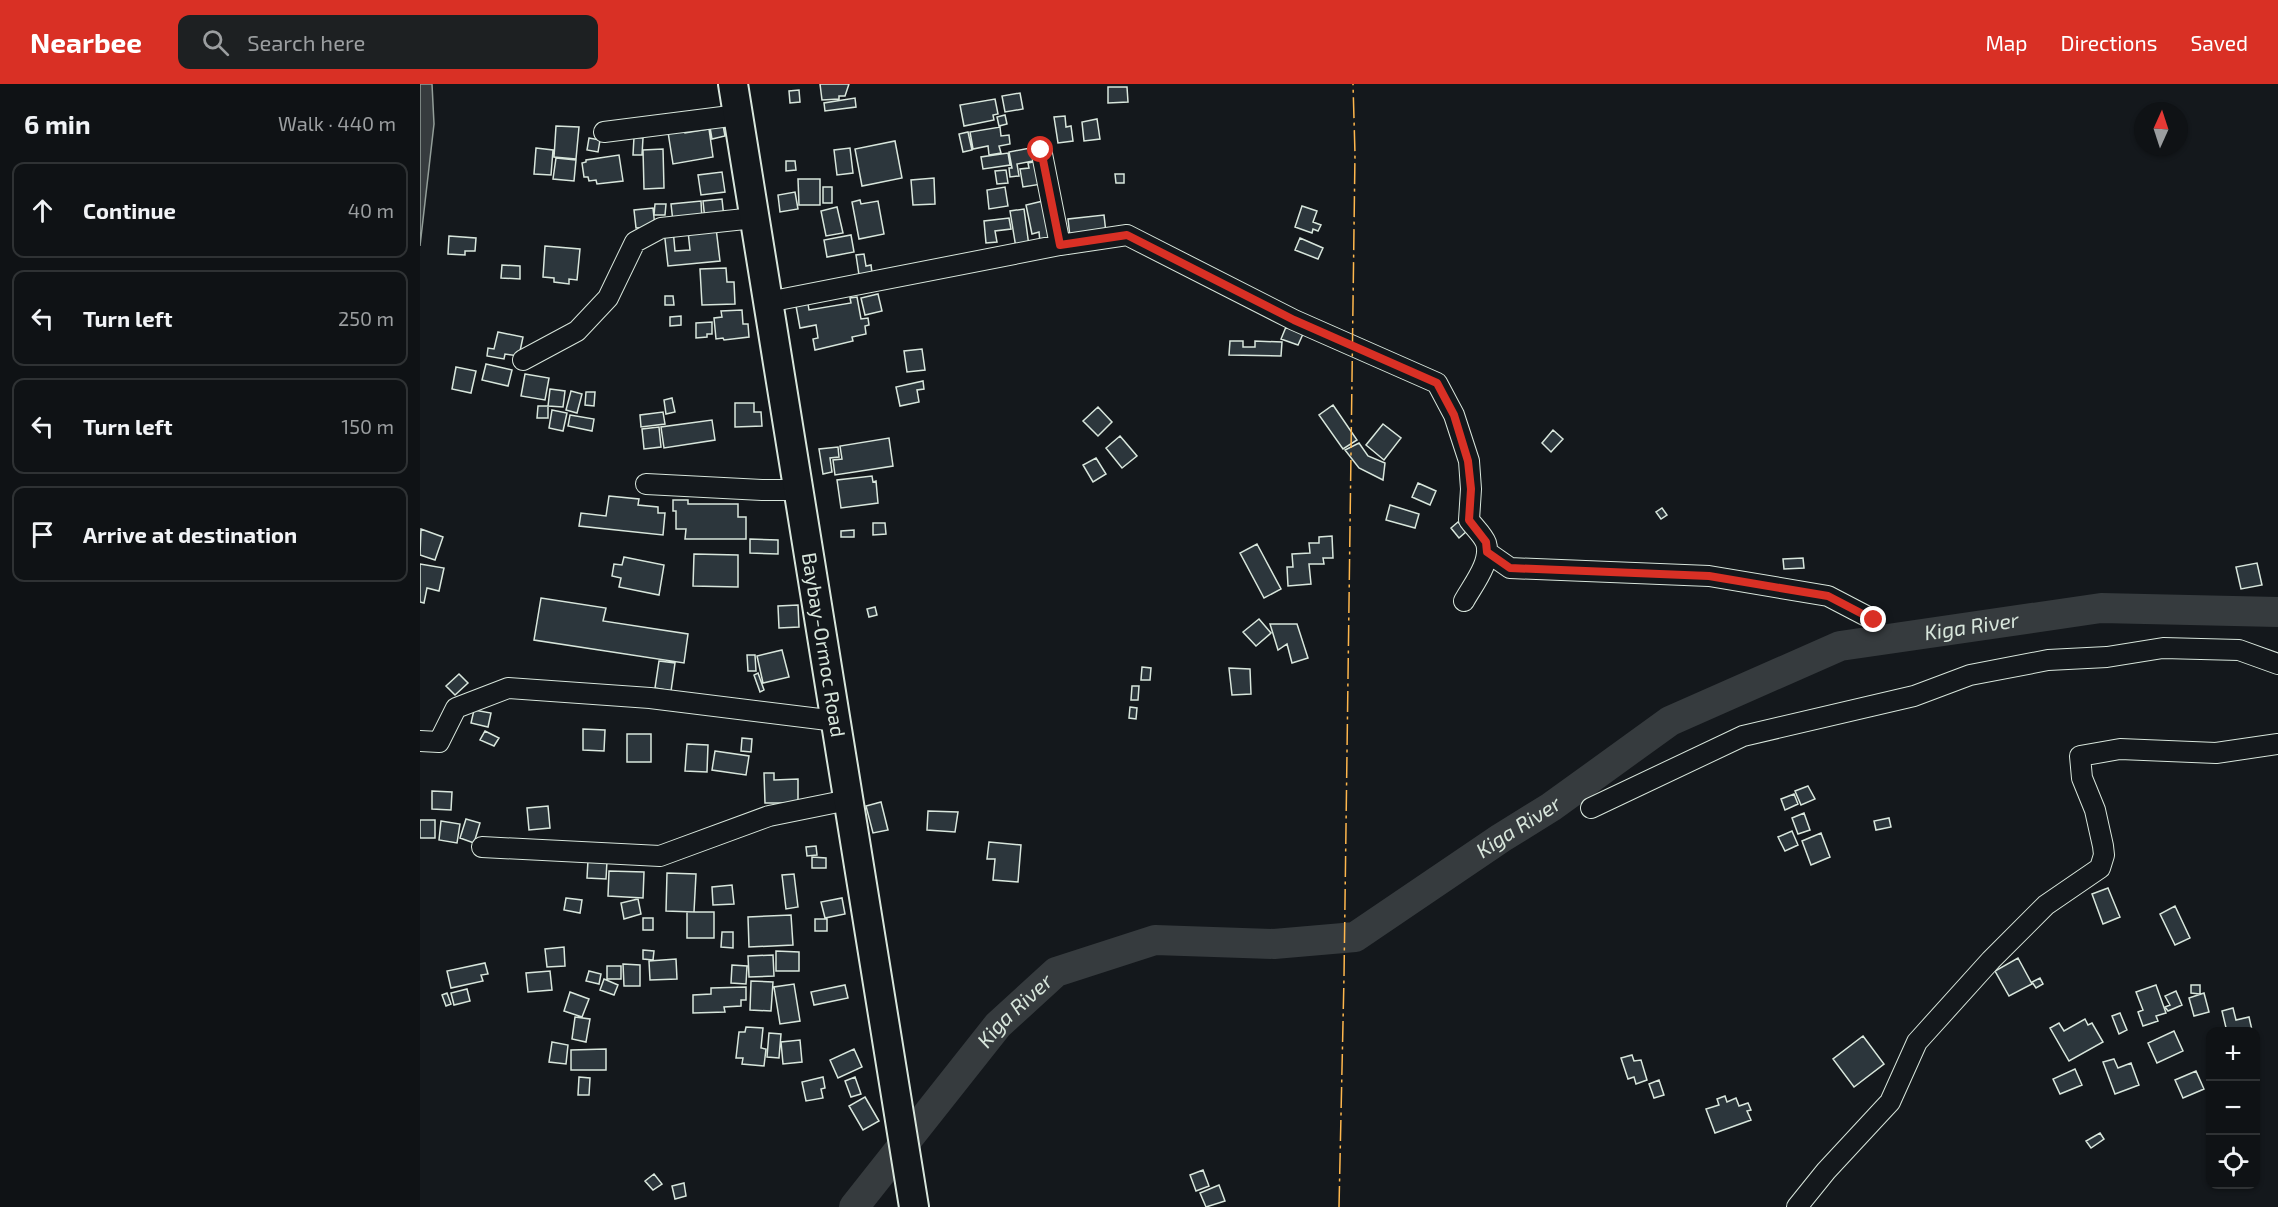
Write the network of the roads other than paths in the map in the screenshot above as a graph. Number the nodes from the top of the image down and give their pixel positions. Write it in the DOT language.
graph roads {
  1 [pos="733,84"];
  2 [pos="738,115"];
  3 [pos="604,132"];
  4 [pos="1041,149"];
  5 [pos="754,218"];
  6 [pos="1060,245"];
  7 [pos="768,302"];
  8 [pos="523,360"];
  9 [pos="646,484"];
  10 [pos="798,490"];
  11 [pos="1487,552"];
  12 [pos="1464,601"];
  13 [pos="1874,620"];
  14 [pos="2278,664"];
  15 [pos="836,722"];
  16 [pos="420,741"];
  17 [pos="2278,744"];
  18 [pos="849,800"];
  19 [pos="1591,808"];
  20 [pos="482,847"];
  21 [pos="914,1207"];
  22 [pos="1797,1207"];
  1 -- 2 [label="highway, Baybay-Ormoc Road"];
  2 -- 3 [label="street"];
  2 -- 5 [label="highway, Baybay-Ormoc Road"];
  4 -- 6 [label="street"];
  5 -- 7 [label="highway, Baybay-Ormoc Road"];
  5 -- 8 [label="street"];
  6 -- 7 [label="street"];
  6 -- 11 [label="street"];
  7 -- 10 [label="highway, Baybay-Ormoc Road"];
  9 -- 10 [label="street"];
  10 -- 15 [label="highway, Baybay-Ormoc Road"];
  11 -- 12 [label="street"];
  11 -- 13 [label="street"];
  14 -- 19 [label="street"];
  15 -- 16 [label="street"];
  15 -- 18 [label="highway, Baybay-Ormoc Road"];
  17 -- 22 [label="street"];
  18 -- 20 [label="street"];
  18 -- 21 [label="highway, Baybay-Ormoc Road"];
}
